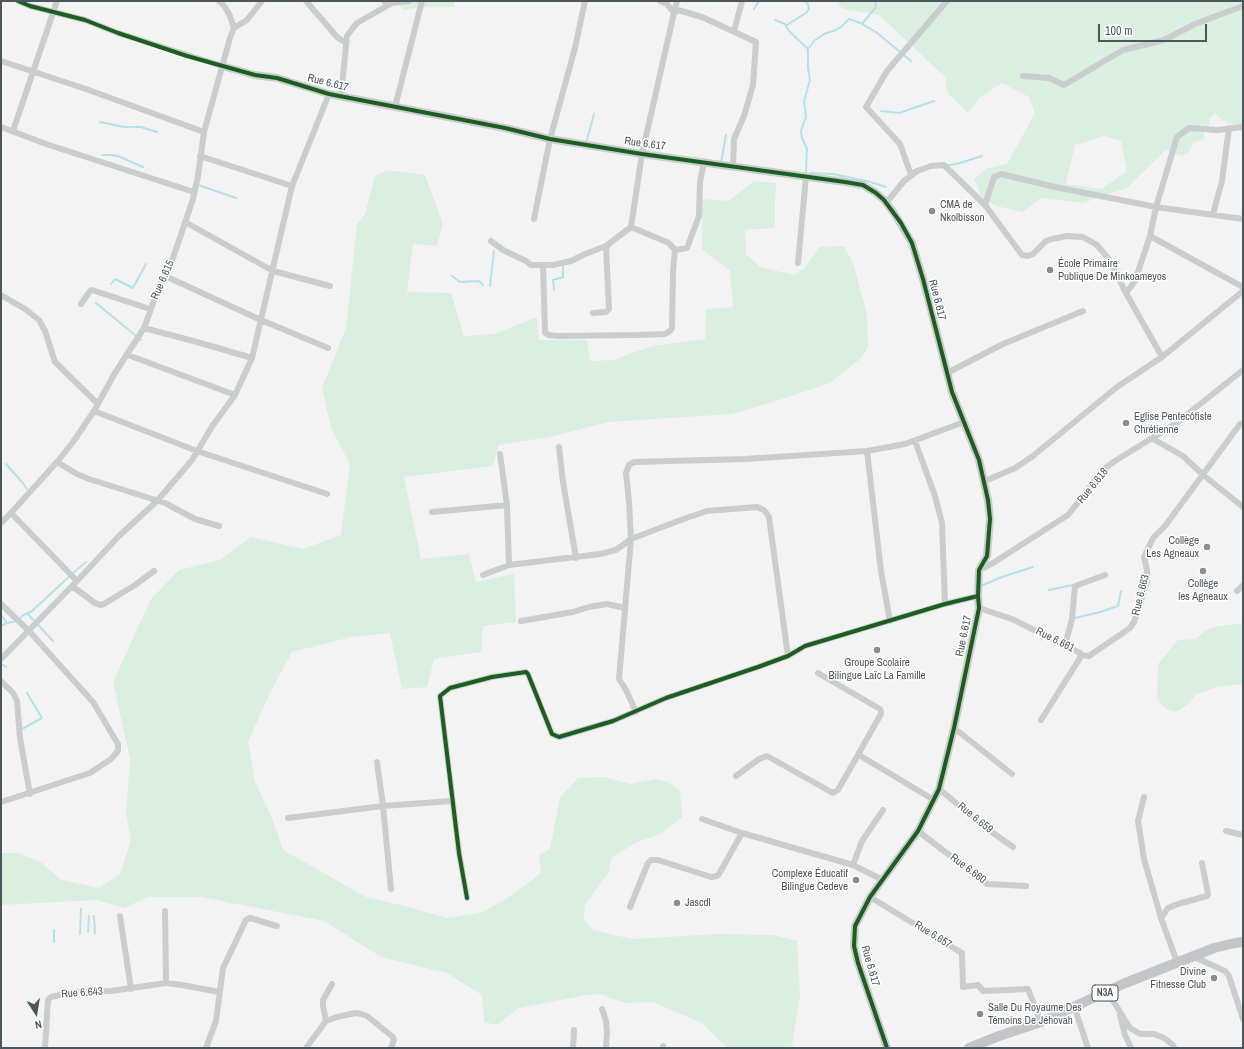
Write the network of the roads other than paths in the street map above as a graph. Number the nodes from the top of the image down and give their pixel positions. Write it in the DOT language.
graph roads {
  1 [pos="18,1"];
  2 [pos="57,1"];
  3 [pos="219,1"];
  4 [pos="262,1"];
  5 [pos="306,1"];
  6 [pos="384,1"];
  7 [pos="410,1"];
  8 [pos="422,1"];
  9 [pos="585,1"];
  10 [pos="660,1"];
  11 [pos="677,1"];
  12 [pos="742,1"];
  13 [pos="947,1"];
  14 [pos="392,3"];
  15 [pos="1243,6"];
  16 [pos="53,12"];
  17 [pos="674,13"];
  18 [pos="234,28"];
  19 [pos="734,31"];
  20 [pos="346,43"];
  21 [pos="1,61"];
  22 [pos="222,66"];
  23 [pos="32,72"];
  24 [pos="1023,76"];
  25 [pos="329,94"];
  26 [pos="341,96"];
  27 [pos="395,107"];
  28 [pos="1,126"];
  29 [pos="1243,127"];
  30 [pos="1228,128"];
  31 [pos="12,130"];
  32 [pos="204,132"];
  33 [pos="550,139"];
  34 [pos="642,154"];
  35 [pos="200,156"];
  36 [pos="704,161"];
  37 [pos="733,166"];
  38 [pos="911,175"];
  39 [pos="806,177"];
  40 [pos="292,186"];
  41 [pos="194,192"];
  42 [pos="886,203"];
  43 [pos="984,205"];
  44 [pos="1156,207"];
  45 [pos="1213,214"];
  46 [pos="534,219"];
  47 [pos="1243,219"];
  48 [pos="185,222"];
  49 [pos="631,227"];
  50 [pos="1150,236"];
  51 [pos="491,241"];
  52 [pos="606,246"];
  53 [pos="675,250"];
  54 [pos="798,263"];
  55 [pos="543,265"];
  56 [pos="273,272"];
  57 [pos="165,276"];
  58 [pos="330,286"];
  59 [pos="1243,287"];
  60 [pos="1243,291"];
  61 [pos="1126,293"];
  62 [pos="1,295"];
  63 [pos="81,304"];
  64 [pos="150,310"];
  65 [pos="1083,311"];
  66 [pos="593,313"];
  67 [pos="262,320"];
  68 [pos="144,328"];
  69 [pos="328,348"];
  70 [pos="128,355"];
  71 [pos="1162,357"];
  72 [pos="252,358"];
  73 [pos="1243,370"];
  74 [pos="947,373"];
  75 [pos="235,395"];
  76 [pos="98,404"];
  77 [pos="94,411"];
  78 [pos="964,422"];
  79 [pos="1243,423"];
  80 [pos="1152,439"];
  81 [pos="915,441"];
  82 [pos="558,447"];
  83 [pos="198,451"];
  84 [pos="867,452"];
  85 [pos="500,454"];
  86 [pos="57,462"];
  87 [pos="1202,474"];
  88 [pos="985,481"];
  89 [pos="327,494"];
  90 [pos="157,501"];
  91 [pos="507,505"];
  92 [pos="1243,506"];
  93 [pos="432,512"];
  94 [pos="11,513"];
  95 [pos="1,522"];
  96 [pos="219,526"];
  97 [pos="631,539"];
  98 [pos="576,558"];
  99 [pos="509,564"];
  100 [pos="979,570"];
  101 [pos="154,571"];
  102 [pos="483,575"];
  103 [pos="1104,575"];
  104 [pos="77,581"];
  105 [pos="1243,585"];
  106 [pos="72,586"];
  107 [pos="1237,592"];
  108 [pos="978,596"];
  109 [pos="1,604"];
  110 [pos="945,604"];
  111 [pos="625,608"];
  112 [pos="979,608"];
  113 [pos="520,621"];
  114 [pos="890,621"];
  115 [pos="29,631"];
  116 [pos="1065,645"];
  117 [pos="1081,655"];
  118 [pos="788,656"];
  119 [pos="1,659"];
  120 [pos="818,673"];
  121 [pos="1,681"];
  122 [pos="636,712"];
  123 [pos="1041,720"];
  124 [pos="954,728"];
  125 [pos="859,755"];
  126 [pos="377,762"];
  127 [pos="1012,774"];
  128 [pos="736,776"];
  129 [pos="939,789"];
  130 [pos="30,794"];
  131 [pos="1144,797"];
  132 [pos="934,800"];
  133 [pos="452,801"];
  134 [pos="1,802"];
  135 [pos="383,806"];
  136 [pos="883,810"];
  137 [pos="288,818"];
  138 [pos="702,819"];
  139 [pos="918,831"];
  140 [pos="1226,831"];
  141 [pos="742,833"];
  142 [pos="1243,835"];
  143 [pos="1012,847"];
  144 [pos="1202,863"];
  145 [pos="853,865"];
  146 [pos="883,880"];
  147 [pos="1026,886"];
  148 [pos="391,889"];
  149 [pos="870,896"];
  150 [pos="467,898"];
  151 [pos="630,907"];
  152 [pos="165,911"];
  153 [pos="120,916"];
  154 [pos="1161,918"];
  155 [pos="277,926"];
  156 [pos="1243,942"];
  157 [pos="1192,956"];
  158 [pos="1177,962"];
  159 [pos="166,983"];
  160 [pos="332,984"];
  161 [pos="131,989"];
  162 [pos="219,992"];
  163 [pos="1095,998"];
  164 [pos="1074,1006"];
  165 [pos="602,1009"];
  166 [pos="1118,1011"];
  167 [pos="1243,1019"];
  168 [pos="326,1021"];
  169 [pos="1041,1022"];
  170 [pos="574,1030"];
  171 [pos="45,1048"];
  172 [pos="206,1048"];
  173 [pos="306,1048"];
  174 [pos="391,1048"];
  175 [pos="573,1048"];
  176 [pos="606,1048"];
  177 [pos="887,1048"];
  178 [pos="969,1048"];
  179 [pos="1088,1048"];
  180 [pos="1130,1048"];
  181 [pos="1174,1048"];
  1 -- 16 [label="street"];
  2 -- 16 [label="street"];
  3 -- 18 [label="street"];
  4 -- 18 [label="street"];
  5 -- 20 [label="street"];
  6 -- 14 [label="street"];
  7 -- 14 [label="street"];
  8 -- 27 [label="street"];
  9 -- 33 [label="street"];
  10 -- 17 [label="street"];
  11 -- 17 [label="street"];
  12 -- 19 [label="street"];
  13 -- 38 [label="street"];
  14 -- 20 [label="street"];
  15 -- 24 [label="street"];
  16 -- 22 [label="street"];
  16 -- 23 [label="street"];
  17 -- 19 [label="street"];
  17 -- 34 [label="street"];
  18 -- 22 [label="street, Rue 6.615"];
  19 -- 37 [label="street"];
  20 -- 26 [label="street"];
  21 -- 23 [label="street"];
  22 -- 25 [label="street, Rue 6.617"];
  22 -- 32 [label="street, Rue 6.615"];
  23 -- 31 [label="street"];
  23 -- 32 [label="street"];
  25 -- 26 [label="street, Rue 6.617"];
  25 -- 40 [label="street"];
  26 -- 27 [label="street, Rue 6.617"];
  27 -- 33 [label="street, Rue 6.617"];
  28 -- 31 [label="street"];
  29 -- 30 [label="street"];
  30 -- 44 [label="street"];
  30 -- 45 [label="street"];
  31 -- 41 [label="street"];
  32 -- 35 [label="street, Rue 6.615"];
  33 -- 34 [label="street, Rue 6.617"];
  33 -- 46 [label="street"];
  34 -- 36 [label="street, Rue 6.617"];
  34 -- 49 [label="street"];
  35 -- 40 [label="street"];
  35 -- 41 [label="street, Rue 6.615"];
  36 -- 37 [label="street, Rue 6.617"];
  36 -- 53 [label="street"];
  37 -- 39 [label="street, Rue 6.617"];
  38 -- 42 [label="street"];
  38 -- 43 [label="street"];
  39 -- 42 [label="street, Rue 6.617"];
  39 -- 54 [label="street"];
  40 -- 56 [label="street"];
  41 -- 48 [label="street, Rue 6.615"];
  42 -- 74 [label="street, Rue 6.617"];
  43 -- 44 [label="street"];
  43 -- 61 [label="street"];
  44 -- 45 [label="street"];
  44 -- 50 [label="street"];
  45 -- 47 [label="street"];
  48 -- 56 [label="street"];
  48 -- 57 [label="street, Rue 6.615"];
  49 -- 52 [label="street"];
  49 -- 53 [label="street"];
  50 -- 59 [label="street"];
  50 -- 61 [label="street"];
  51 -- 55 [label="street"];
  52 -- 55 [label="street"];
  52 -- 66 [label="street"];
  53 -- 55 [label="street"];
  56 -- 58 [label="street"];
  56 -- 67 [label="street"];
  57 -- 64 [label="street, Rue 6.615"];
  57 -- 67 [label="street"];
  60 -- 71 [label="street"];
  61 -- 71 [label="street"];
  62 -- 76 [label="street"];
  63 -- 64 [label="street"];
  64 -- 68 [label="street, Rue 6.615"];
  65 -- 74 [label="street"];
  67 -- 69 [label="street"];
  67 -- 72 [label="street"];
  68 -- 70 [label="street, Rue 6.615"];
  68 -- 72 [label="street"];
  70 -- 75 [label="street"];
  70 -- 76 [label="street, Rue 6.615"];
  71 -- 88 [label="street"];
  72 -- 75 [label="street"];
  73 -- 80 [label="street, Rue 6.618"];
  74 -- 78 [label="street, Rue 6.617"];
  75 -- 83 [label="street"];
  76 -- 77 [label="street, Rue 6.615"];
  77 -- 83 [label="street"];
  77 -- 86 [label="street, Rue 6.615"];
  78 -- 81 [label="street"];
  78 -- 88 [label="street, Rue 6.617"];
  79 -- 87 [label="street, Rue 6.663"];
  80 -- 87 [label="street"];
  80 -- 100 [label="street, Rue 6.618"];
  81 -- 84 [label="street"];
  81 -- 110 [label="street"];
  82 -- 98 [label="street"];
  83 -- 89 [label="street"];
  83 -- 90 [label="street"];
  84 -- 97 [label="street"];
  84 -- 114 [label="street"];
  85 -- 91 [label="street"];
  86 -- 90 [label="street"];
  86 -- 94 [label="street, Rue 6.615"];
  87 -- 92 [label="street"];
  87 -- 117 [label="street, Rue 6.663"];
  88 -- 100 [label="street, Rue 6.617"];
  90 -- 96 [label="street"];
  90 -- 104 [label="street"];
  91 -- 93 [label="street"];
  91 -- 99 [label="street"];
  94 -- 95 [label="street, Rue 6.615"];
  94 -- 104 [label="street"];
  97 -- 98 [label="street"];
  97 -- 111 [label="street"];
  97 -- 118 [label="street"];
  98 -- 99 [label="street"];
  99 -- 102 [label="street"];
  100 -- 108 [label="street, Rue 6.617"];
  101 -- 106 [label="street"];
  103 -- 116 [label="street"];
  104 -- 106 [label="street"];
  105 -- 107 [label="street"];
  106 -- 115 [label="street"];
  108 -- 110 [label="street"];
  108 -- 112 [label="street, Rue 6.617"];
  109 -- 115 [label="street"];
  110 -- 114 [label="street"];
  111 -- 113 [label="street"];
  111 -- 122 [label="street"];
  112 -- 116 [label="street, Rue 6.661"];
  112 -- 124 [label="street, Rue 6.617"];
  114 -- 118 [label="street"];
  115 -- 119 [label="street"];
  115 -- 130 [label="street"];
  116 -- 117 [label="street, Rue 6.661"];
  117 -- 123 [label="street, Rue 6.661"];
  118 -- 122 [label="street"];
  120 -- 125 [label="street"];
  121 -- 130 [label="street"];
  122 -- 133 [label="street"];
  124 -- 127 [label="street"];
  124 -- 129 [label="street, Rue 6.617"];
  125 -- 128 [label="street"];
  125 -- 132 [label="street"];
  126 -- 135 [label="street"];
  129 -- 132 [label="street, Rue 6.617"];
  129 -- 143 [label="street, Rue 6.659"];
  130 -- 134 [label="street"];
  131 -- 154 [label="street"];
  132 -- 139 [label="street, Rue 6.617"];
  133 -- 135 [label="street"];
  133 -- 150 [label="street"];
  135 -- 137 [label="street"];
  135 -- 148 [label="street"];
  136 -- 145 [label="street"];
  138 -- 141 [label="street"];
  139 -- 146 [label="street, Rue 6.617"];
  139 -- 147 [label="street, Rue 6.660"];
  140 -- 142 [label="street"];
  141 -- 145 [label="street"];
  141 -- 151 [label="street"];
  144 -- 154 [label="street"];
  145 -- 146 [label="street"];
  146 -- 149 [label="street, Rue 6.617"];
  149 -- 169 [label="street, Rue 6.657"];
  149 -- 177 [label="street, Rue 6.617"];
  152 -- 159 [label="street"];
  153 -- 161 [label="street"];
  154 -- 158 [label="street"];
  155 -- 162 [label="street"];
  156 -- 157 [label="highway, N3A"];
  157 -- 158 [label="highway, N3A"];
  157 -- 167 [label="street"];
  158 -- 163 [label="highway, N3A"];
  159 -- 161 [label="street, Rue 6.643"];
  159 -- 162 [label="street, Rue 6.643"];
  160 -- 168 [label="street"];
  161 -- 171 [label="street, Rue 6.643"];
  162 -- 172 [label="street"];
  163 -- 164 [label="highway, N3A"];
  163 -- 166 [label="street"];
  164 -- 169 [label="highway, N3A"];
  164 -- 179 [label="street"];
  165 -- 176 [label="street"];
  166 -- 180 [label="street"];
  166 -- 181 [label="street"];
  168 -- 173 [label="street"];
  168 -- 174 [label="street"];
  169 -- 178 [label="highway, N3A"];
  170 -- 175 [label="street"];
}
